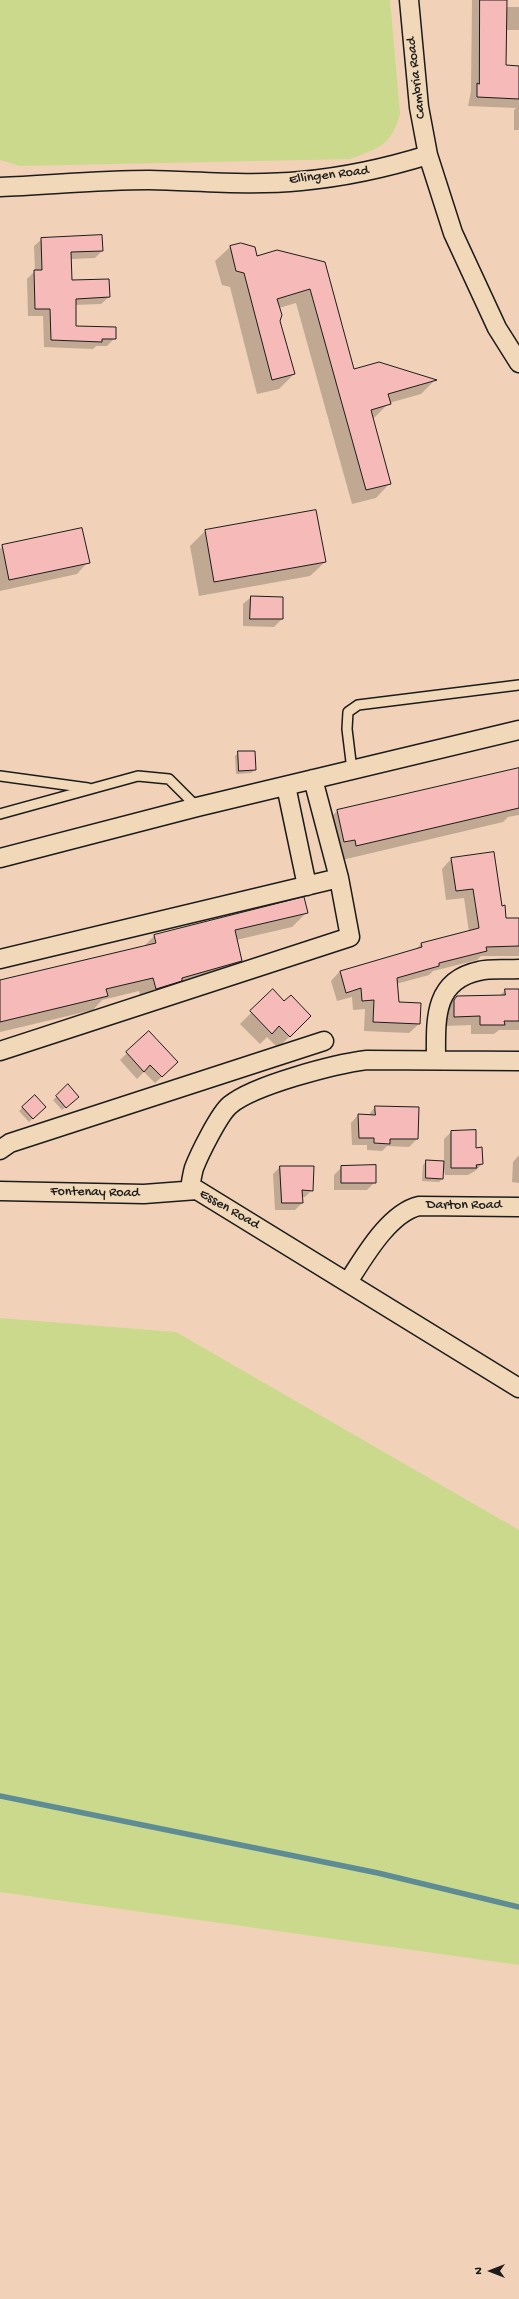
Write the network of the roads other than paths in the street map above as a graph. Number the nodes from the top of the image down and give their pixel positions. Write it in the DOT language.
graph roads {
  1 [pos="408,0"];
  2 [pos="428,155"];
  3 [pos="0,187"];
  4 [pos="519,363"];
  5 [pos="519,685"];
  6 [pos="519,730"];
  7 [pos="352,770"];
  8 [pos="0,776"];
  9 [pos="313,779"];
  10 [pos="286,786"];
  11 [pos="91,789"];
  12 [pos="197,807"];
  13 [pos="0,814"];
  14 [pos="0,858"];
  15 [pos="339,878"];
  16 [pos="307,886"];
  17 [pos="0,959"];
  18 [pos="519,969"];
  19 [pos="324,1041"];
  20 [pos="0,1051"];
  21 [pos="436,1060"];
  22 [pos="519,1061"];
  23 [pos="0,1150"];
  24 [pos="190,1189"];
  25 [pos="0,1191"];
  26 [pos="519,1207"];
  27 [pos="348,1282"];
  28 [pos="519,1388"];
  1 -- 2 [label="street, Cambria Road"];
  2 -- 3 [label="street, Ellingen Road"];
  2 -- 4 [label="street"];
  5 -- 7 [label="lane"];
  6 -- 7 [label="street"];
  7 -- 9 [label="street"];
  8 -- 11 [label="lane"];
  9 -- 10 [label="street"];
  9 -- 15 [label="street"];
  10 -- 12 [label="street"];
  10 -- 16 [label="street"];
  11 -- 12 [label="lane"];
  11 -- 13 [label="lane"];
  12 -- 14 [label="street"];
  15 -- 16 [label="street"];
  15 -- 20 [label="street"];
  16 -- 17 [label="street"];
  18 -- 21 [label="street"];
  19 -- 23 [label="street"];
  21 -- 22 [label="street, Essen Road"];
  21 -- 24 [label="street, Essen Road"];
  24 -- 25 [label="street, Fontenay Road"];
  24 -- 27 [label="street, Essen Road"];
  26 -- 27 [label="street, Darton Road"];
  27 -- 28 [label="street, Essen Road"];
}
